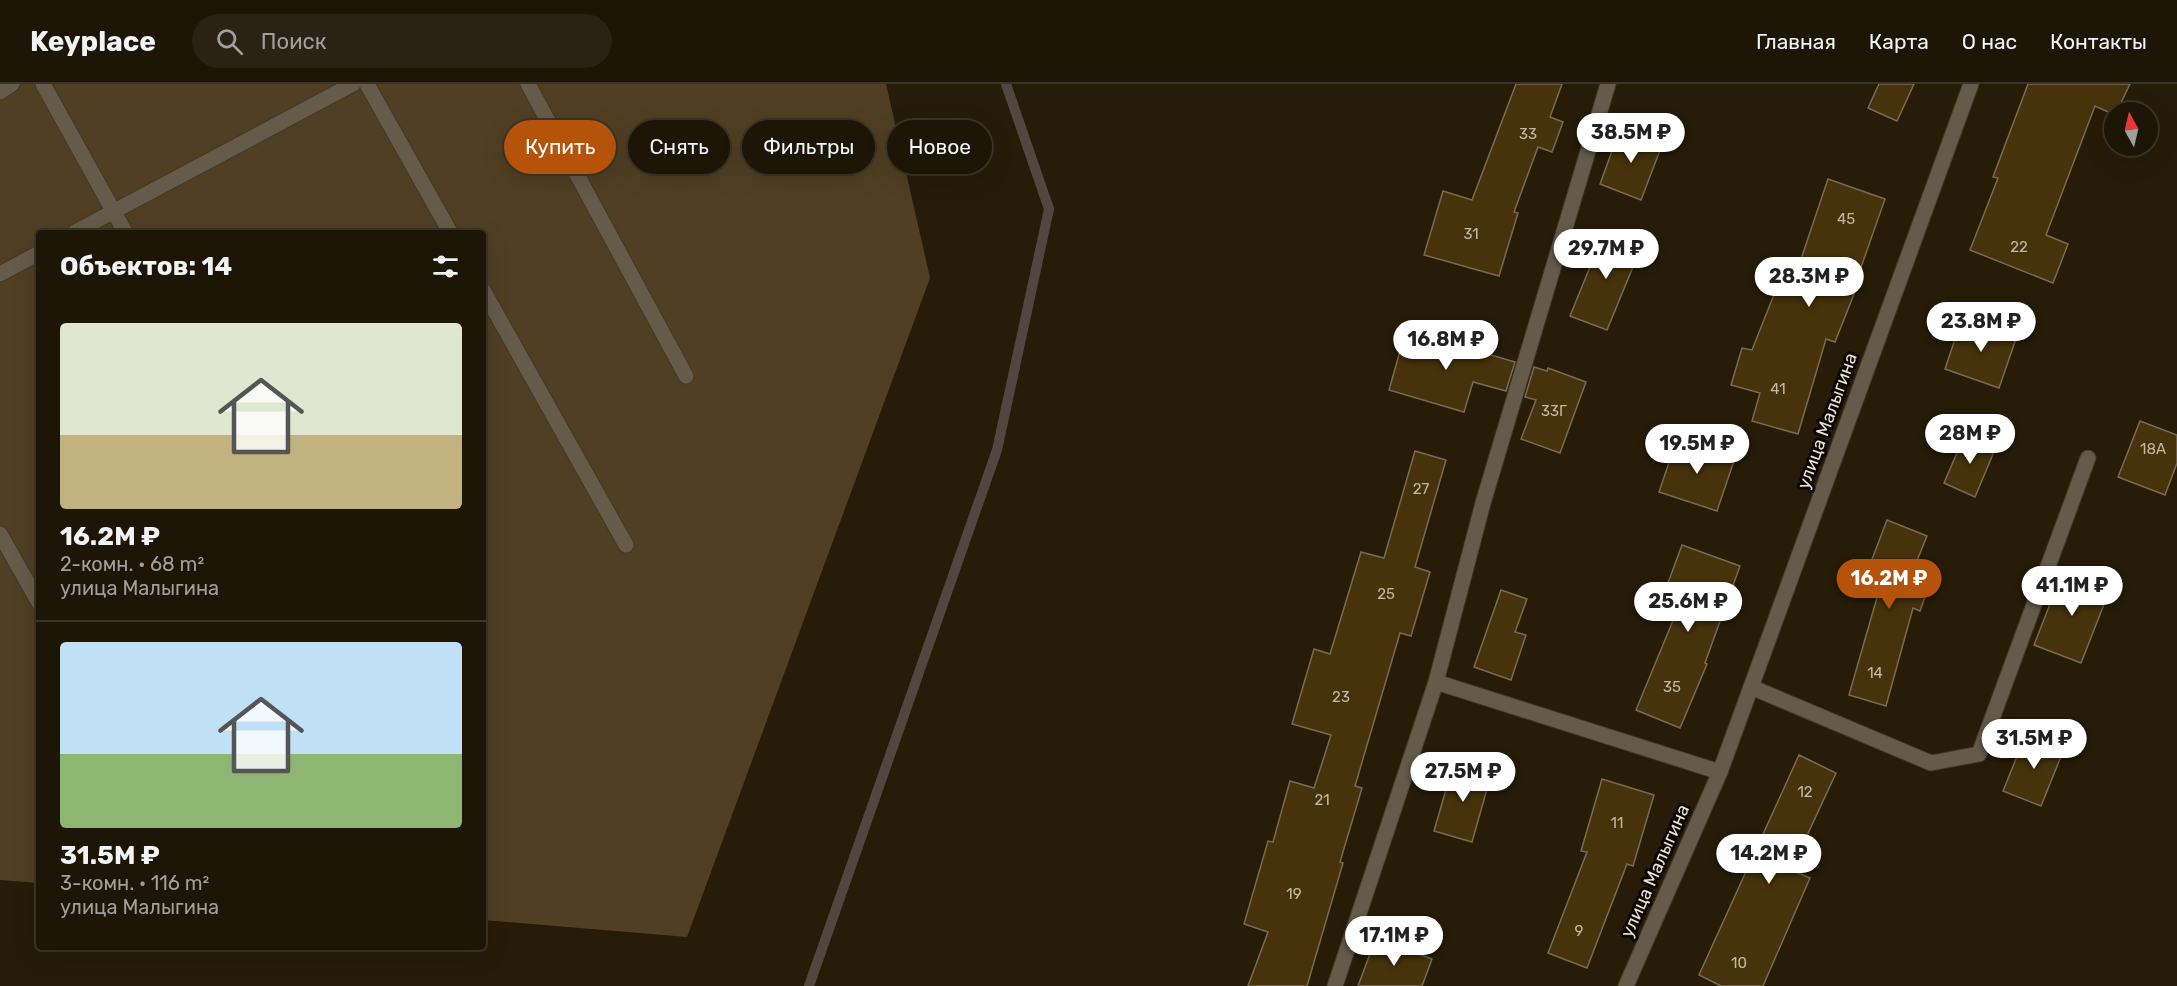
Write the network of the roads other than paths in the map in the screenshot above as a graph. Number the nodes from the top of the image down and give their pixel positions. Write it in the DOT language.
graph roads {
  1 [pos="12,84"];
  2 [pos="43,84"];
  3 [pos="353,84"];
  4 [pos="367,84"];
  5 [pos="528,84"];
  6 [pos="1608,84"];
  7 [pos="1971,84"];
  8 [pos="0,92"];
  9 [pos="113,212"];
  10 [pos="79,230"];
  11 [pos="124,230"];
  12 [pos="449,230"];
  13 [pos="36,255"];
  14 [pos="0,274"];
  15 [pos="486,295"];
  16 [pos="686,376"];
  17 [pos="2088,458"];
  18 [pos="0,534"];
  19 [pos="626,545"];
  20 [pos="36,598"];
  21 [pos="1436,682"];
  22 [pos="1751,687"];
  23 [pos="1720,772"];
  24 [pos="1335,986"];
  25 [pos="1626,986"];
  1 -- 8 [label="street"];
  2 -- 9 [label="street"];
  3 -- 9 [label="street"];
  4 -- 12 [label="street"];
  5 -- 16 [label="street"];
  6 -- 21 [label="street"];
  7 -- 22 [label="street, улица Малыгина"];
  9 -- 10 [label="street"];
  9 -- 11 [label="street"];
  13 -- 14 [label="street"];
  15 -- 19 [label="street"];
  17 -- 22 [label="street"];
  18 -- 20 [label="street"];
  21 -- 23 [label="street"];
  21 -- 24 [label="street"];
  22 -- 23 [label="street, улица Малыгина"];
  23 -- 25 [label="street, улица Малыгина"];
}
